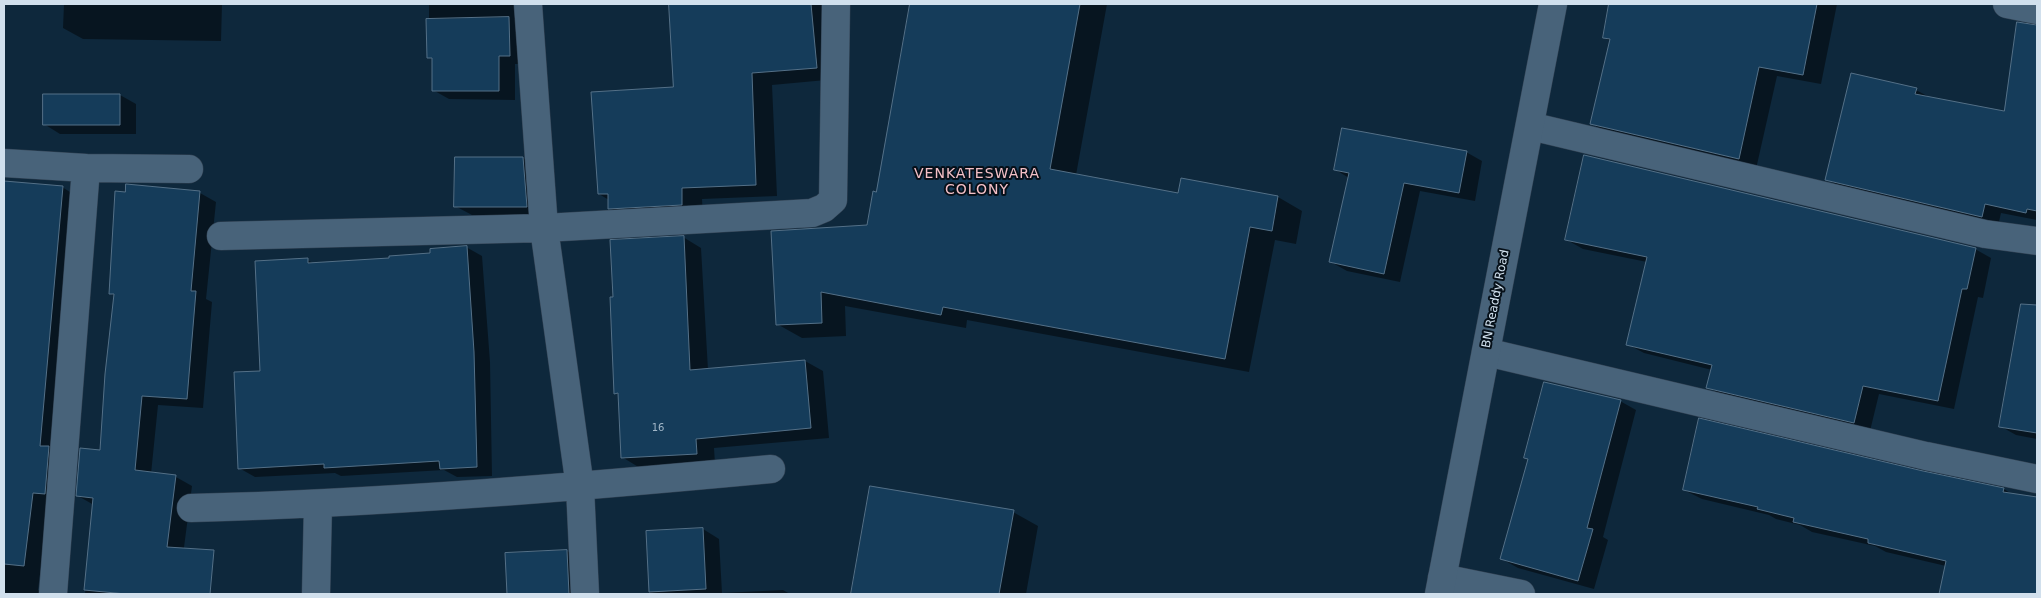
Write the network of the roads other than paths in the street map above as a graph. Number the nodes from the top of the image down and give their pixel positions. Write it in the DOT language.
graph roads {
  1 [pos="528,4"];
  2 [pos="836,4"];
  3 [pos="1553,4"];
  4 [pos="2007,4"];
  5 [pos="2037,10"];
  6 [pos="1530,126"];
  7 [pos="4,163"];
  8 [pos="86,168"];
  9 [pos="189,169"];
  10 [pos="544,228"];
  11 [pos="221,236"];
  12 [pos="2037,241"];
  13 [pos="1486,352"];
  14 [pos="771,469"];
  15 [pos="2037,479"];
  16 [pos="580,487"];
  17 [pos="318,504"];
  18 [pos="190,508"];
  19 [pos="1440,586"];
  20 [pos="53,594"];
  21 [pos="316,594"];
  22 [pos="585,594"];
  23 [pos="1521,594"];
  1 -- 10 [label="street"];
  2 -- 10 [label="street"];
  3 -- 6 [label="street, BN Readdy Road"];
  4 -- 5 [label="street"];
  6 -- 12 [label="street"];
  6 -- 13 [label="street, BN Readdy Road"];
  7 -- 8 [label="street"];
  8 -- 9 [label="street"];
  8 -- 20 [label="street"];
  10 -- 11 [label="street"];
  10 -- 16 [label="street"];
  13 -- 15 [label="street"];
  13 -- 19 [label="street, BN Readdy Road"];
  14 -- 16 [label="street"];
  16 -- 17 [label="street"];
  16 -- 22 [label="street"];
  17 -- 18 [label="street"];
  17 -- 21 [label="street"];
  19 -- 23 [label="street"];
}
